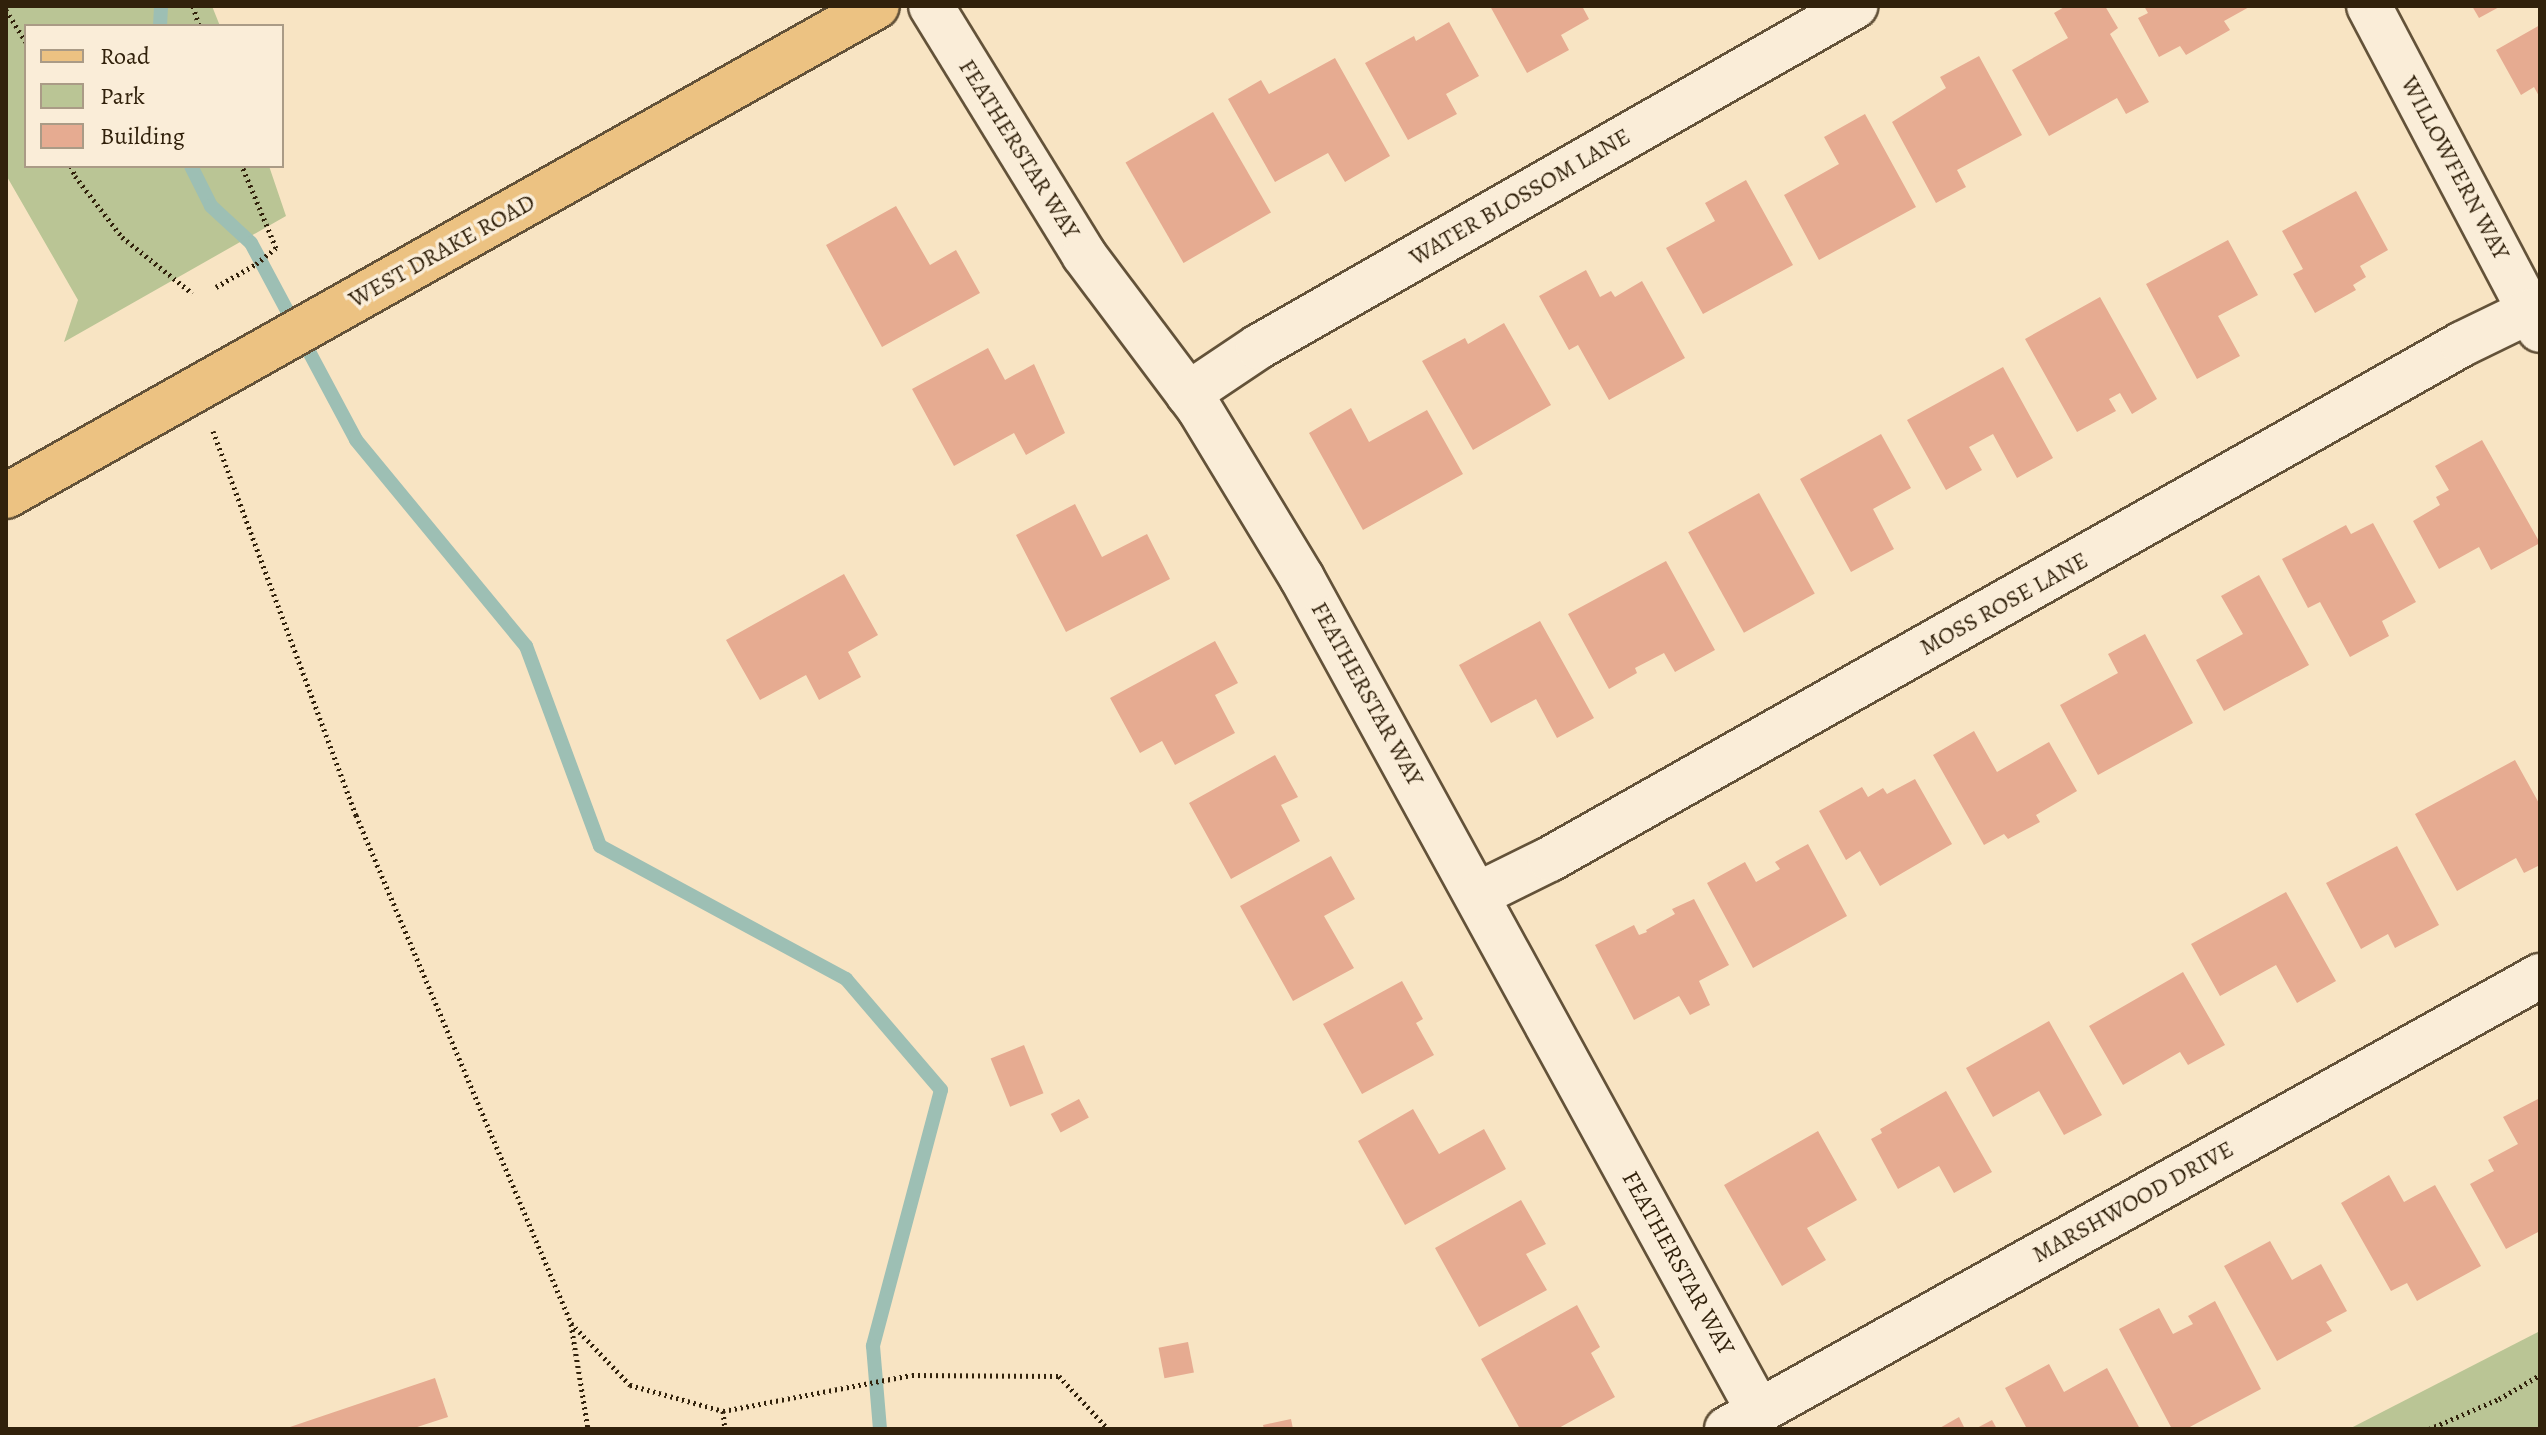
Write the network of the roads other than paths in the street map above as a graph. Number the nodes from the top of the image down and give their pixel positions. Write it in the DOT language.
graph roads {
  1 [pos="877,6"];
  2 [pos="931,6"];
  3 [pos="2369,6"];
  4 [pos="1850,7"];
  5 [pos="2535,320"];
  6 [pos="1188,394"];
  7 [pos="6,496"];
  8 [pos="1477,895"];
  9 [pos="2540,976"];
  10 [pos="1743,1420"];
  1 -- 7 [label="main road, WEST DRAKE ROAD"];
  2 -- 6 [label="street, FEATHERSTAR WAY"];
  3 -- 5 [label="street, WILLOWFERN WAY"];
  4 -- 6 [label="street, WATER BLOSSOM LANE"];
  5 -- 8 [label="street, MOSS ROSE LANE"];
  6 -- 8 [label="street, FEATHERSTAR WAY"];
  8 -- 10 [label="street, FEATHERSTAR WAY"];
  9 -- 10 [label="street, MARSHWOOD DRIVE"];
}
